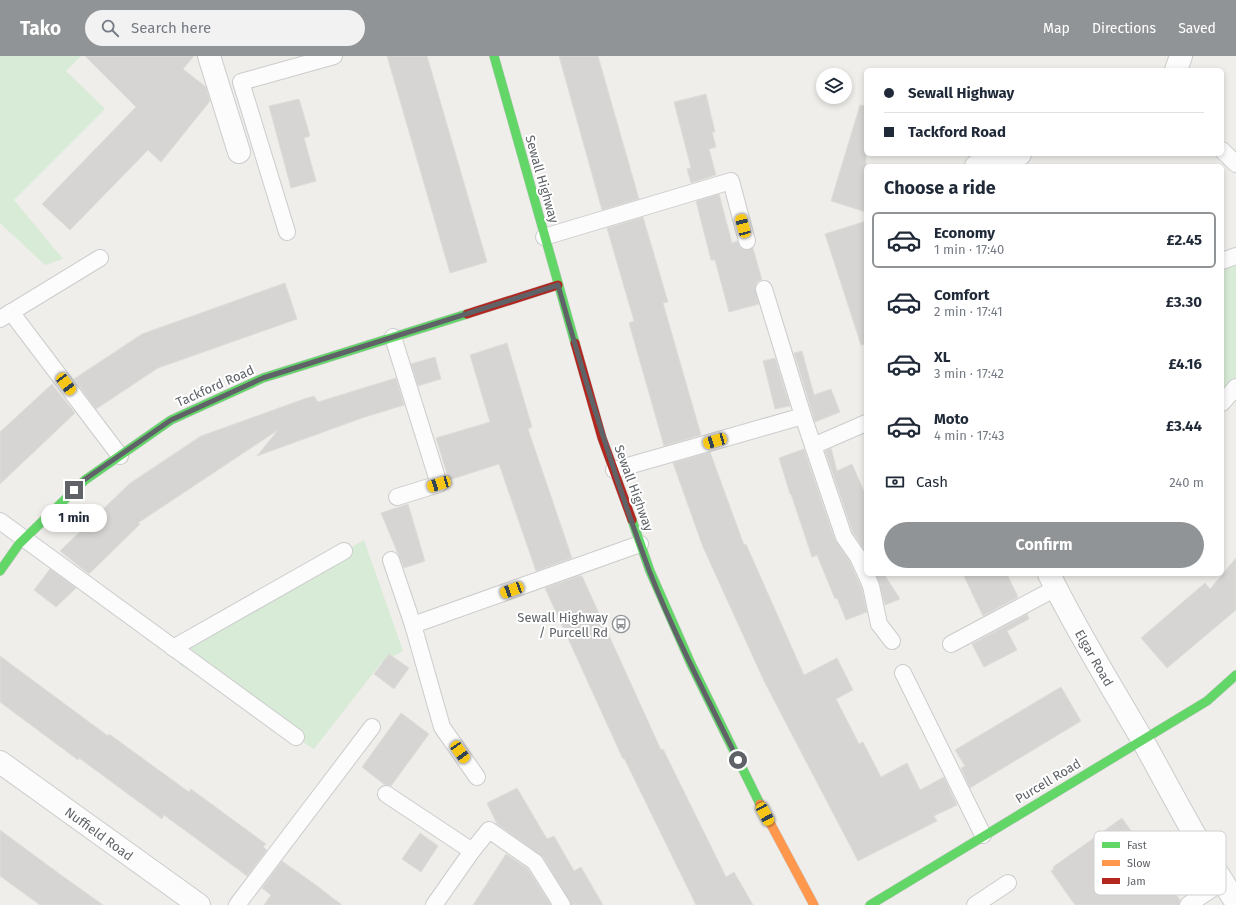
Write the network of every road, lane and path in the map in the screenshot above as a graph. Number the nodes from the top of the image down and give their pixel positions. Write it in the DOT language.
graph roads {
  1 [pos="209,56"];
  2 [pos="334,56"];
  3 [pos="494,56"];
  4 [pos="1181,56"];
  5 [pos="1177,68"];
  6 [pos="239,152"];
  7 [pos="1224,152"];
  8 [pos="1013,156"];
  9 [pos="983,164"];
  10 [pos="1236,164"];
  11 [pos="287,232"];
  12 [pos="544,237"];
  13 [pos="747,241"];
  14 [pos="1236,256"];
  15 [pos="100,258"];
  16 [pos="1224,260"];
  17 [pos="558,285"];
  18 [pos="764,289"];
  19 [pos="6,315"];
  20 [pos="392,337"];
  21 [pos="1236,387"];
  22 [pos="1224,401"];
  23 [pos="803,416"];
  24 [pos="864,424"];
  25 [pos="813,446"];
  26 [pos="120,456"];
  27 [pos="614,470"];
  28 [pos="397,497"];
  29 [pos="0,521"];
  30 [pos="25,539"];
  31 [pos="640,544"];
  32 [pos="344,551"];
  33 [pos="391,560"];
  34 [pos="864,570"];
  35 [pos="0,571"];
  36 [pos="867,576"];
  37 [pos="1052,581"];
  38 [pos="413,626"];
  39 [pos="892,640"];
  40 [pos="952,644"];
  41 [pos="173,648"];
  42 [pos="902,673"];
  43 [pos="1236,675"];
  44 [pos="372,727"];
  45 [pos="296,737"];
  46 [pos="1142,740"];
  47 [pos="0,762"];
  48 [pos="477,777"];
  49 [pos="386,794"];
  50 [pos="1192,831"];
  51 [pos="983,835"];
  52 [pos="472,851"];
  53 [pos="1008,883"];
  54 [pos="1226,887"];
  55 [pos="1203,895"];
  56 [pos="1236,901"];
  57 [pos="199,905"];
  58 [pos="236,905"];
  59 [pos="434,905"];
  60 [pos="562,905"];
  61 [pos="814,905"];
  62 [pos="870,905"];
  63 [pos="975,905"];
  64 [pos="1188,905"];
  1 -- 6 [label="street"];
  2 -- 11 [label="lane"];
  3 -- 12 [label="street, Sewall Highway"];
  4 -- 5 [label="street"];
  7 -- 10 [label="lane"];
  8 -- 9 [label="street"];
  12 -- 13 [label="lane"];
  12 -- 17 [label="street, Sewall Highway"];
  14 -- 16 [label="lane"];
  15 -- 19 [label="lane"];
  17 -- 20 [label="street, Tackford Road"];
  17 -- 27 [label="street, Sewall Highway"];
  18 -- 23 [label="lane"];
  19 -- 26 [label="lane"];
  20 -- 26 [label="street, Tackford Road"];
  20 -- 28 [label="lane"];
  21 -- 22 [label="lane"];
  23 -- 25 [label="lane"];
  23 -- 27 [label="lane"];
  24 -- 25 [label="lane"];
  25 -- 34 [label="lane"];
  26 -- 30 [label="street, Tackford Road"];
  27 -- 31 [label="street, Sewall Highway"];
  29 -- 30 [label="lane"];
  30 -- 35 [label="street, Tackford Road"];
  30 -- 41 [label="lane"];
  31 -- 38 [label="lane"];
  31 -- 61 [label="street, Sewall Highway"];
  32 -- 41 [label="lane"];
  33 -- 38 [label="lane"];
  36 -- 39 [label="lane"];
  37 -- 40 [label="lane"];
  37 -- 46 [label="street, Elgar Road"];
  38 -- 48 [label="lane"];
  41 -- 45 [label="lane"];
  42 -- 51 [label="lane"];
  43 -- 46 [label="street, Purcell Road"];
  44 -- 58 [label="lane"];
  46 -- 50 [label="street, Elgar Road"];
  46 -- 51 [label="street, Purcell Road"];
  47 -- 57 [label="street, Nuffield Road"];
  49 -- 52 [label="lane"];
  51 -- 62 [label="street, Purcell Road"];
  52 -- 59 [label="lane"];
  52 -- 60 [label="lane"];
  53 -- 63 [label="lane"];
  54 -- 56 [label="street, Elgar Road"];
  55 -- 64 [label="lane"];
}
